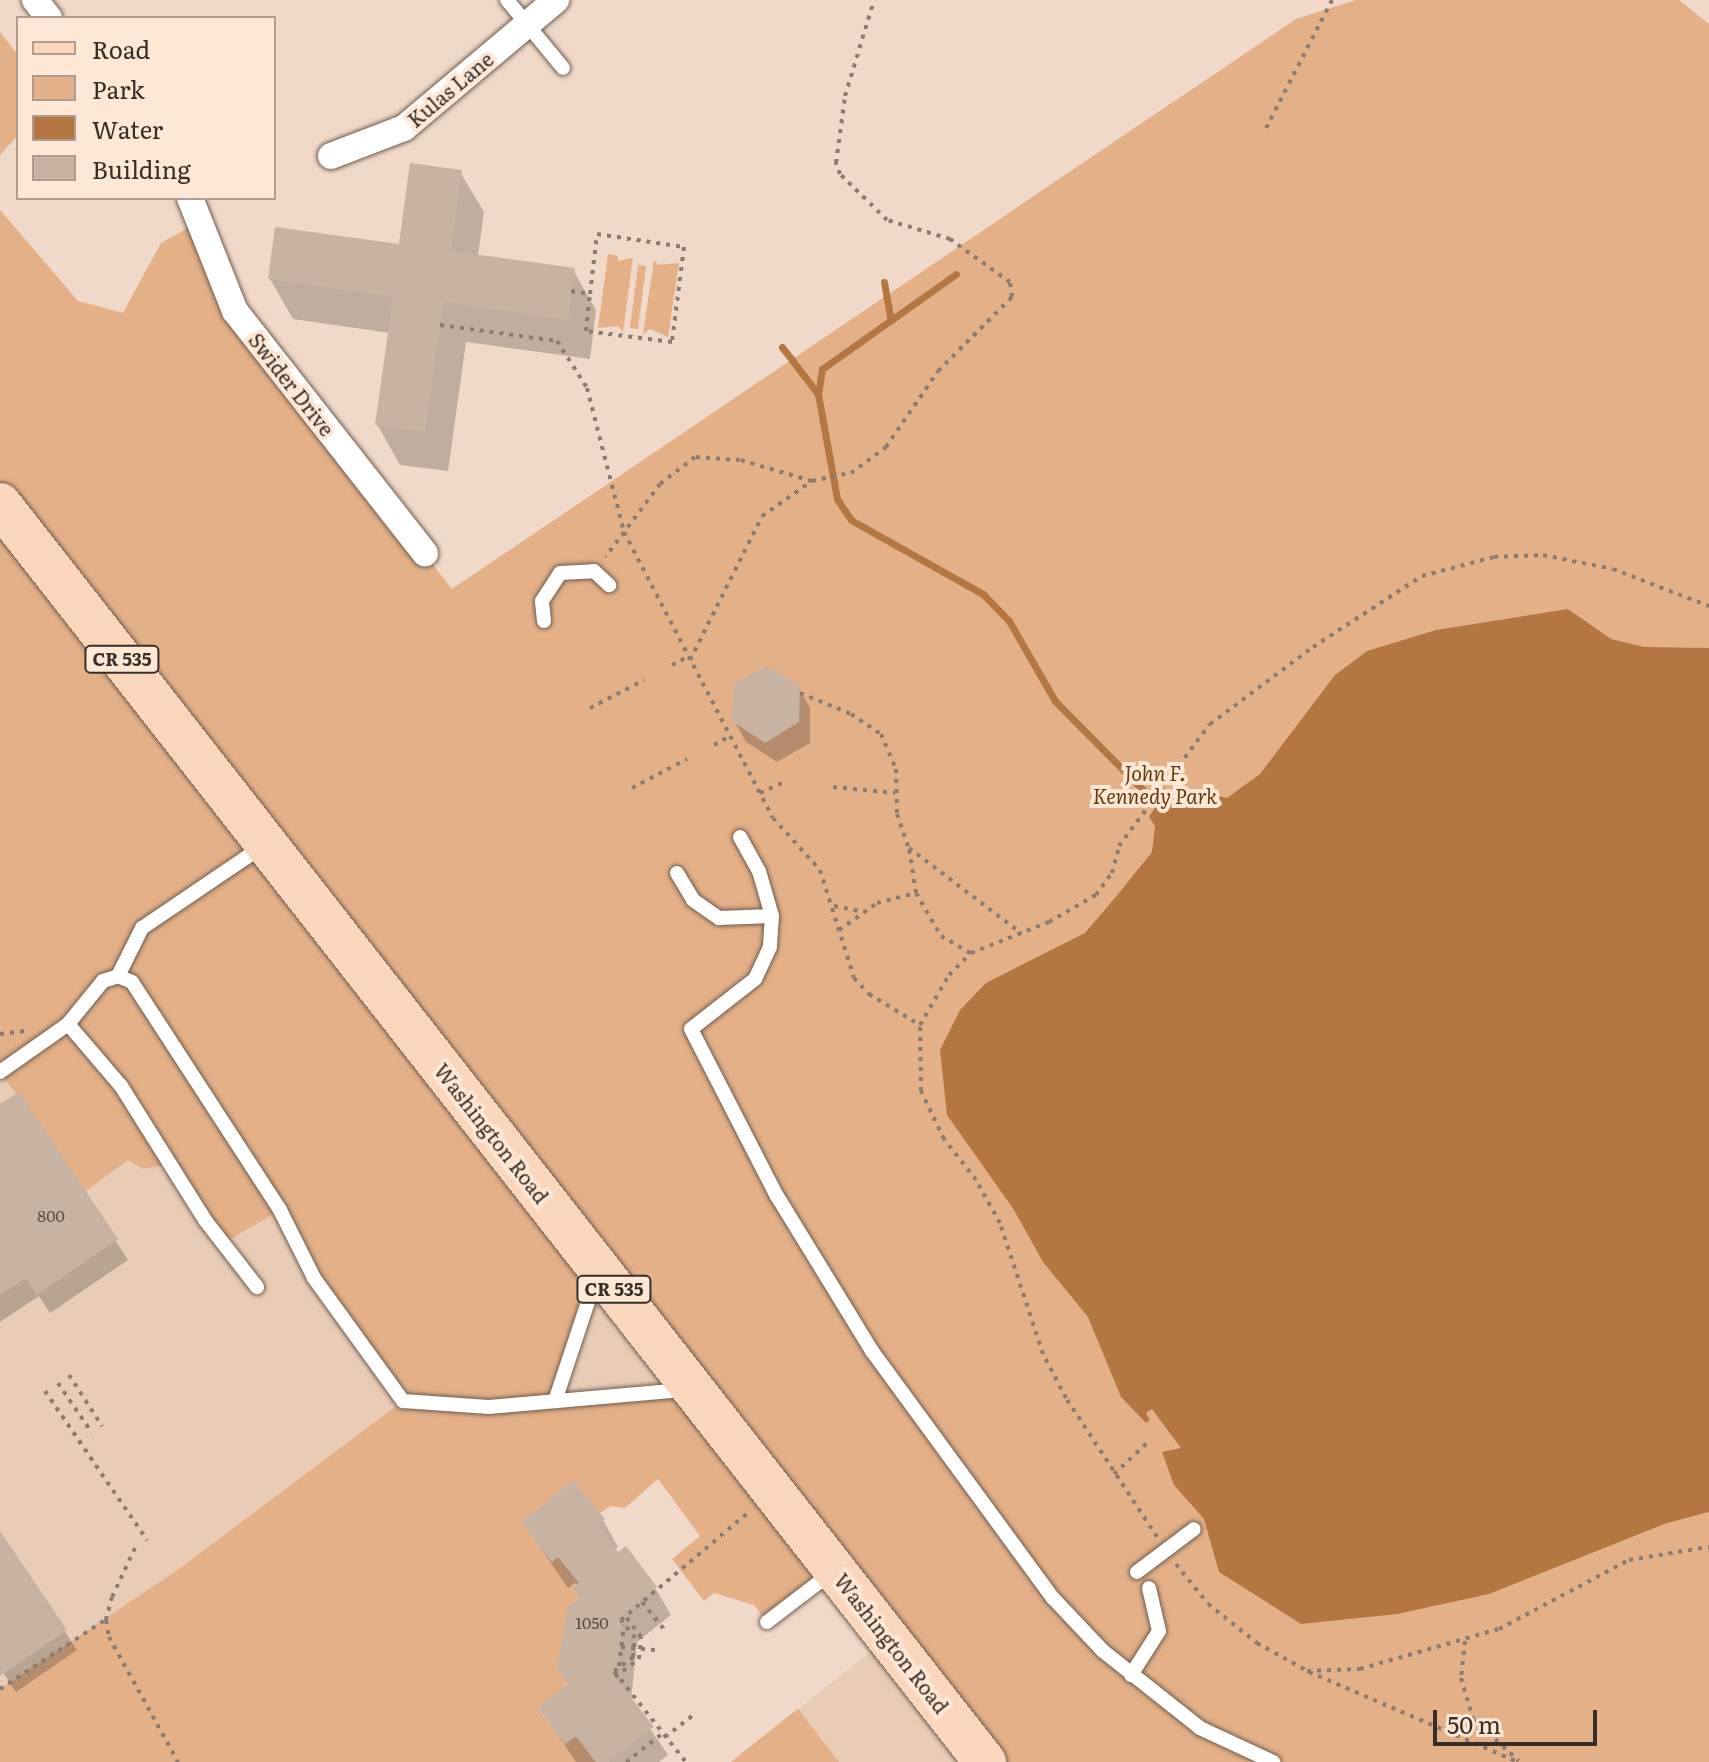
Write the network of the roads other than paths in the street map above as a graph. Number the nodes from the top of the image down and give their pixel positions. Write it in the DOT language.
graph roads {
  1 [pos="35,0"];
  2 [pos="507,0"];
  3 [pos="556,0"];
  4 [pos="47,16"];
  5 [pos="527,25"];
  6 [pos="563,68"];
  7 [pos="331,156"];
  8 [pos="191,200"];
  9 [pos="0,504"];
  10 [pos="425,553"];
  11 [pos="609,585"];
  12 [pos="544,621"];
  13 [pos="740,837"];
  14 [pos="267,844"];
  15 [pos="677,873"];
  16 [pos="772,916"];
  17 [pos="118,976"];
  18 [pos="68,1024"];
  19 [pos="0,1072"];
  20 [pos="599,1270"];
  21 [pos="257,1287"];
  22 [pos="694,1390"];
  23 [pos="555,1401"];
  24 [pos="1194,1529"];
  25 [pos="835,1571"];
  26 [pos="1137,1572"];
  27 [pos="1149,1588"];
  28 [pos="767,1622"];
  29 [pos="1131,1675"];
  30 [pos="985,1762"];
  31 [pos="1273,1762"];
  1 -- 4 [label="street"];
  2 -- 5 [label="lane"];
  3 -- 5 [label="street, Kulas Lane"];
  5 -- 6 [label="lane"];
  5 -- 7 [label="street, Kulas Lane"];
  8 -- 10 [label="street, Swider Drive"];
  9 -- 14 [label="main road, Washington Road / CR 535"];
  11 -- 12 [label="lane"];
  13 -- 16 [label="lane"];
  14 -- 17 [label="lane"];
  14 -- 20 [label="main road, Washington Road / CR 535"];
  15 -- 16 [label="lane"];
  16 -- 29 [label="lane"];
  17 -- 18 [label="lane"];
  17 -- 23 [label="lane"];
  18 -- 19 [label="lane"];
  18 -- 21 [label="lane"];
  20 -- 22 [label="main road, Washington Road / CR 535"];
  20 -- 23 [label="lane"];
  22 -- 23 [label="lane"];
  22 -- 25 [label="main road, Washington Road / CR 535"];
  24 -- 26 [label="lane"];
  25 -- 28 [label="lane"];
  25 -- 30 [label="main road, Washington Road / CR 535"];
  27 -- 29 [label="lane"];
  29 -- 31 [label="lane"];
}
